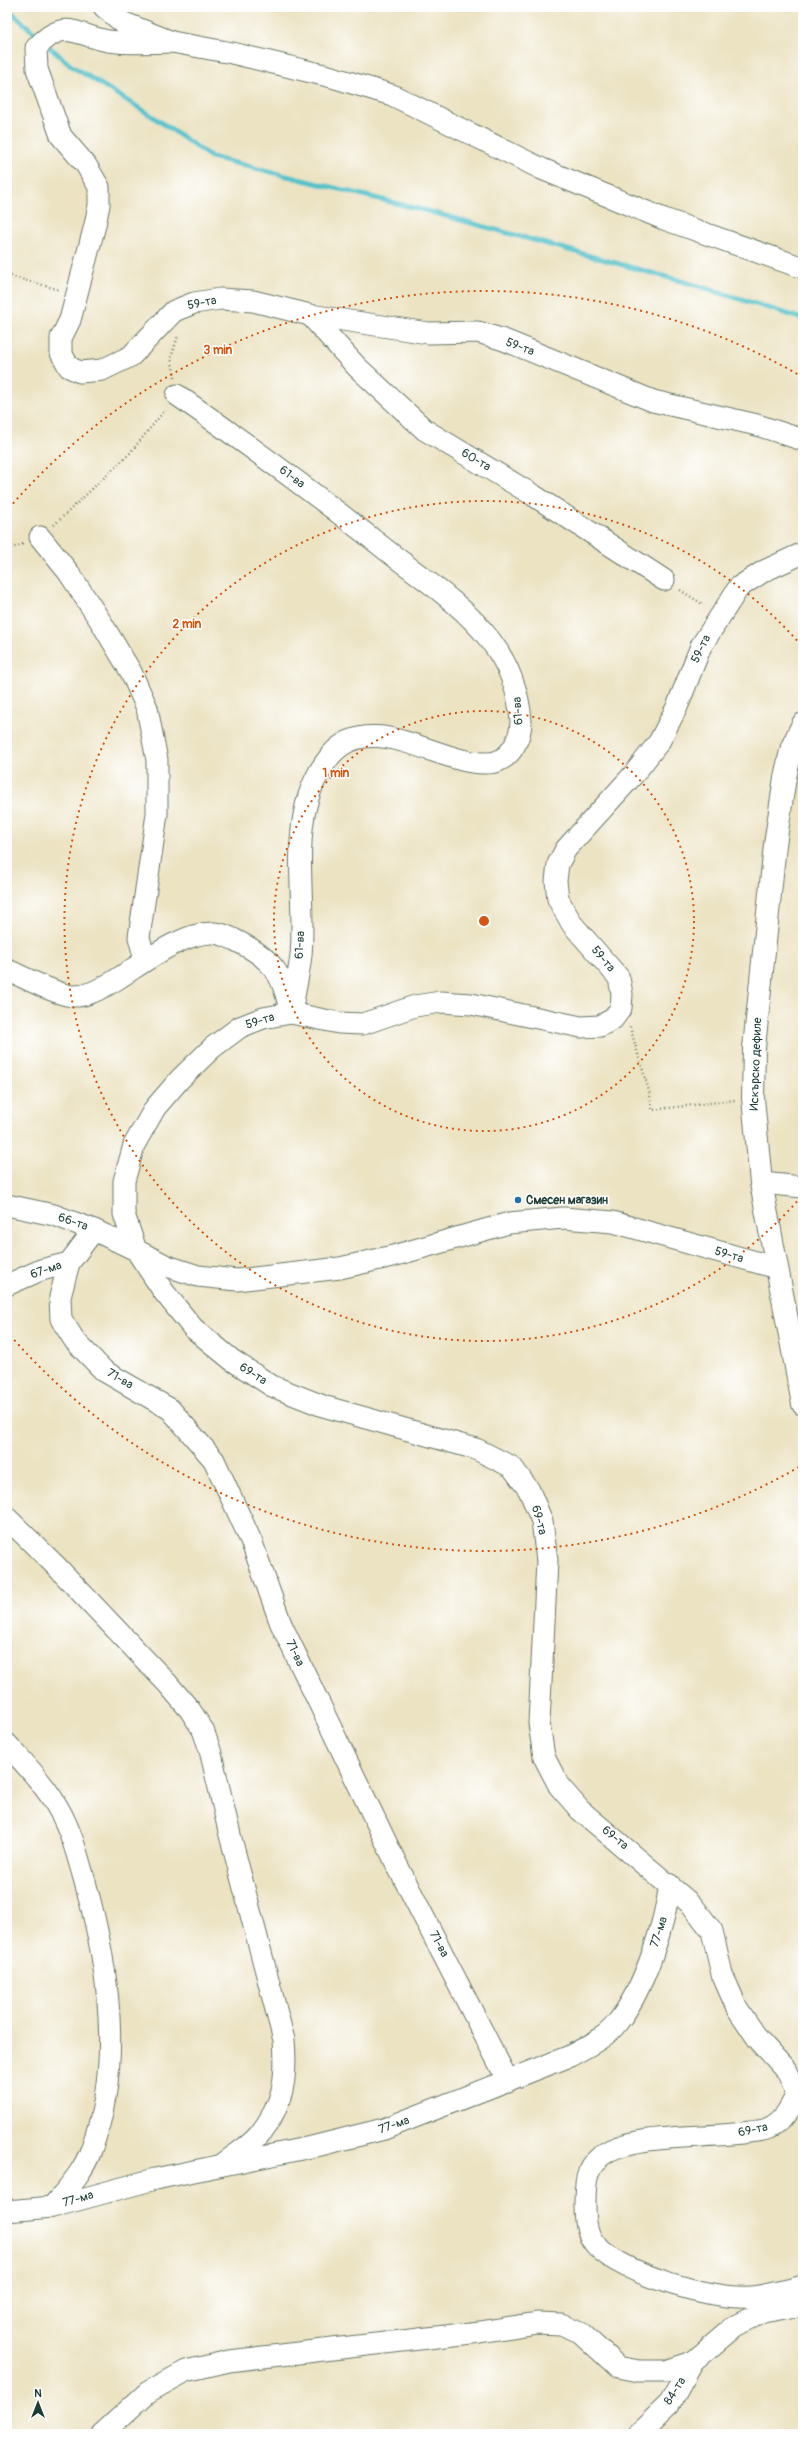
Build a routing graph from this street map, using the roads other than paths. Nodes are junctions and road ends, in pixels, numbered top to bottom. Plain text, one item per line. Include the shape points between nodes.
1 (104, 7) edge
2 (172, 42) junction
3 (803, 268) edge
4 (310, 315) junction
5 (178, 395) road end
6 (803, 440) edge
7 (40, 537) road end
8 (803, 554) edge
9 (664, 580) road end
10 (803, 724) edge
11 (145, 960) junction
12 (7, 970) edge
13 (290, 1013) junction
14 (761, 1182) junction
15 (803, 1187) edge
16 (7, 1205) edge
17 (94, 1230) junction
18 (136, 1250) junction
19 (69, 1263) junction
20 (776, 1268) junction
21 (7, 1285) edge
22 (796, 1335) edge
23 (803, 1404) edge
24 (7, 1518) edge
25 (7, 1744) edge
26 (670, 1884) junction
27 (508, 2081) junction
28 (219, 2167) junction
29 (52, 2207) junction
30 (7, 2211) edge
31 (803, 2286) edge
32 (803, 2305) edge
33 (693, 2362) junction
34 (102, 2434) edge
35 (638, 2434) edge

1 - 2 street via 122,22
2 - 3 street via 232,53 332,77 392,95 542,169 664,219
2 - 4 street, 59-та via 135,44 65,30 48,35 36,48 37,69 62,136 86,165 99,188 96,218 70,320 61,338 61,353 69,367 80,372 102,370 131,356 174,310 194,303 220,299 253,301
4 - 6 street, 59-та via 428,333 478,332 519,346 653,401 757,425
4 - 9 street, 60-та via 357,367 425,430 533,495
5 - 13 street, 61-ва via 320,497 460,608 490,640 508,671 519,699 521,727 512,750 497,762 474,763 403,741 375,736 348,741 331,755 316,781 305,810 301,842 301,955
7 - 11 street via 101,622 147,708 157,768 157,814 139,937
8 - 13 street, 59-та via 764,571 739,587 701,646 677,707 659,742 634,774 566,849 558,864 558,899 572,924 619,978 621,1004 613,1019 600,1026 581,1027 471,1004 441,1002 415,1006 363,1024 339,1023
10 - 14 main road, Искърско дефиле via 792,747 785,777 775,846 754,1048 753,1098
11 - 12 street via 95,992 72,996
11 - 13 street via 197,934 215,933 234,939 273,967 284,983
13 - 18 street, 59-та via 263,1018 240,1027 212,1048 155,1108 134,1145 124,1181 124,1214
14 - 15 street
14 - 20 main road, Искърско дефиле
16 - 17 street, 66-та via 54,1216
17 - 18 street, 66-та
17 - 19 street, 67-ма
18 - 20 street, 59-та via 167,1266 198,1276 237,1280 340,1268 393,1256 509,1223 563,1218 613,1222
18 - 26 street, 69-та via 164,1292 193,1328 232,1360 272,1386 323,1406 476,1449 512,1467 529,1490 542,1521 547,1561 539,1723 544,1757 559,1786 580,1810
19 - 21 street, 67-ма via 41,1270
19 - 27 street, 71-ва via 60,1297 62,1319 75,1341 104,1371 170,1409 214,1460 252,1543 288,1637 397,1865
20 - 22 main road, Искърско дефиле
22 - 23 main road, Искърско дефиле
24 - 28 street via 167,1683 203,1730 210,1750 284,2040 286,2070 281,2099 259,2136
25 - 29 street via 58,1808 76,1851 105,1968 110,2065 102,2112 91,2151 74,2180
26 - 27 street, 77-ма via 658,1939 629,2004 617,2024 598,2040 570,2056
26 - 31 street, 69-та via 692,1905 712,1931 722,1974 737,2008 758,2039 787,2071 797,2094 787,2114 769,2129 622,2145 602,2155 588,2170 586,2185 585,2217 592,2240 615,2262 666,2282 714,2295 749,2297
27 - 28 street, 77-ма via 384,2129
28 - 29 street, 77-ма via 154,2179
29 - 30 street, 77-ма
32 - 33 street via 763,2312 735,2326
33 - 34 street via 666,2370 639,2371 618,2367 580,2332 561,2324 537,2323 480,2332 281,2354 228,2361 186,2371 148,2392
33 - 35 street, 84-та via 670,2403

